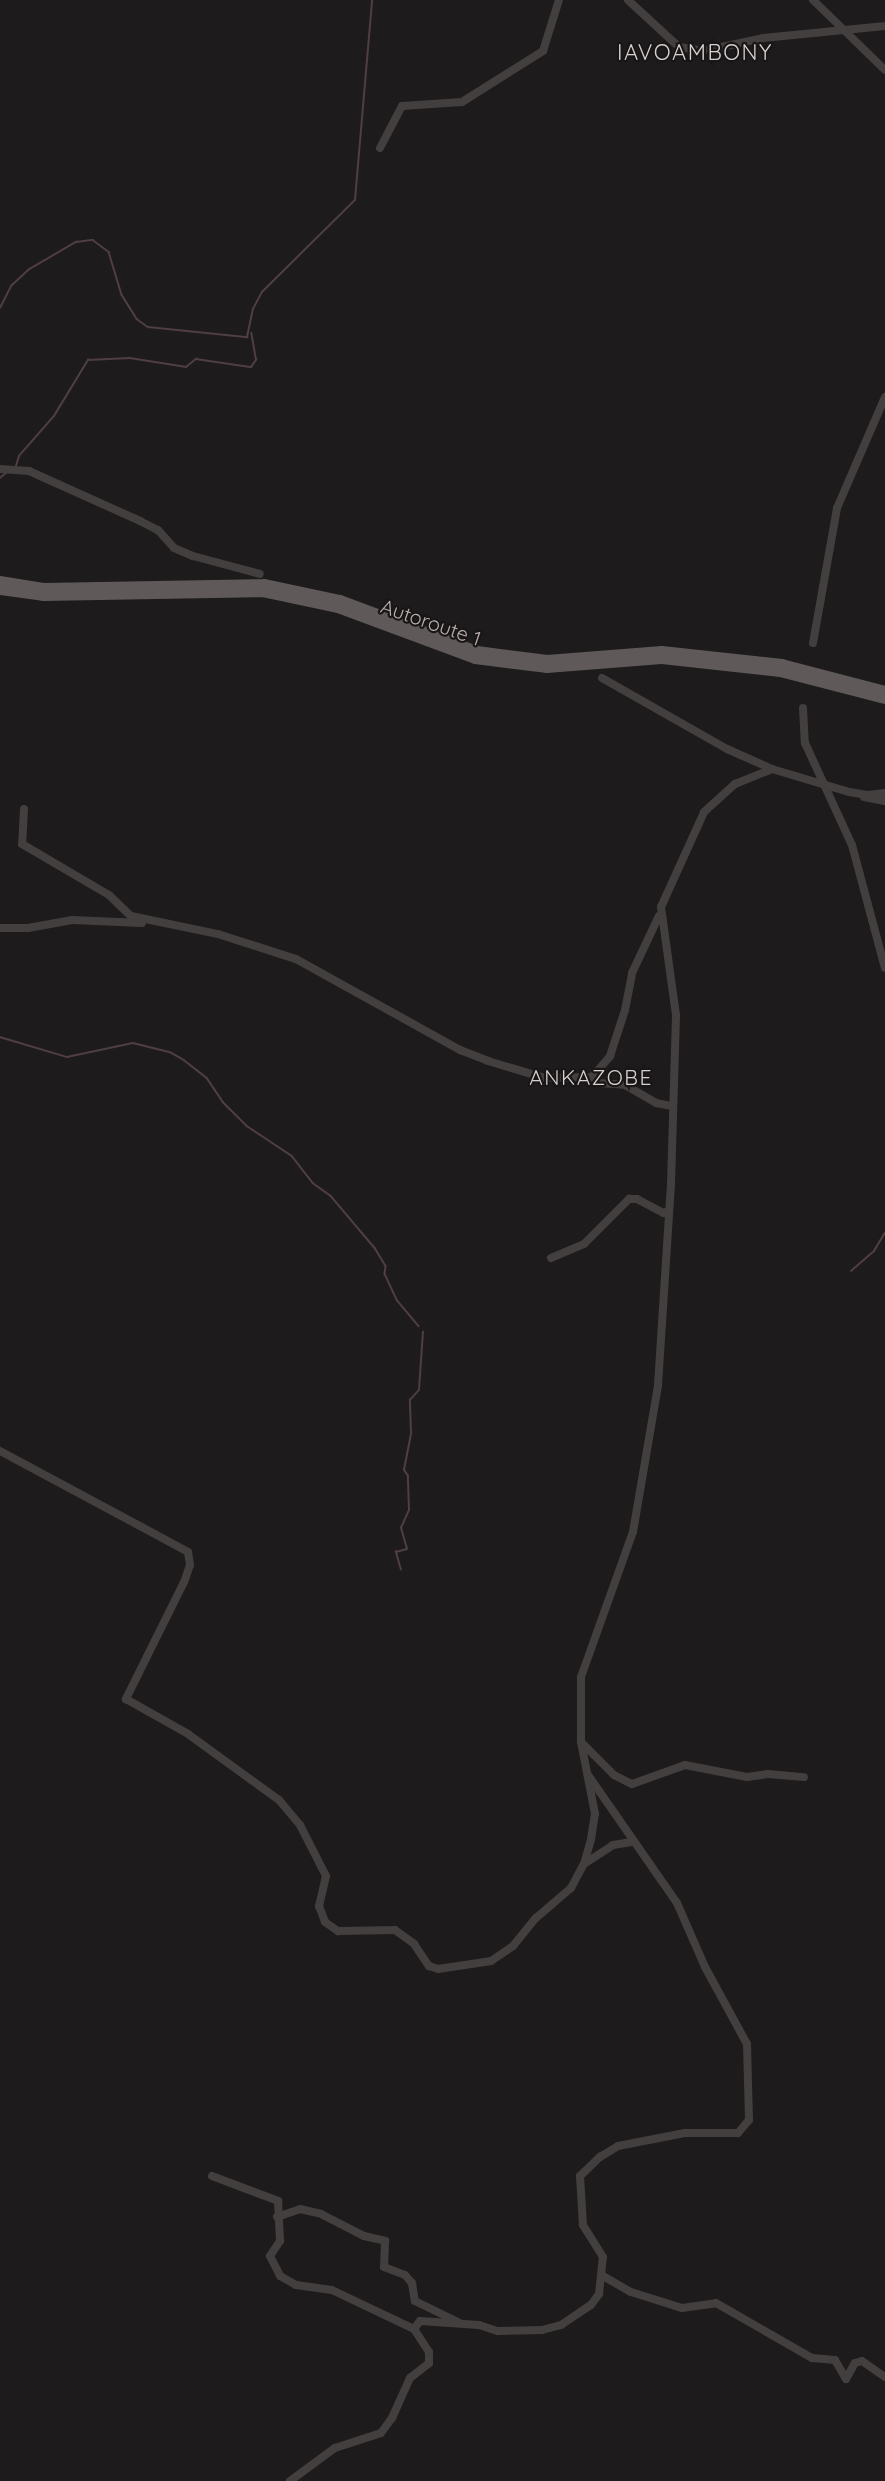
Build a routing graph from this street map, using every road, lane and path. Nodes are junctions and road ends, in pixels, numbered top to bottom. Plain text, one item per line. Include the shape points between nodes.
1 (559, 0) edge
2 (628, 0) edge
3 (813, 0) edge
4 (885, 26) edge
5 (839, 28) junction
6 (885, 70) edge
7 (380, 148) dead end
8 (885, 397) edge
9 (0, 468) edge
10 (260, 574) dead end
11 (0, 581) edge
12 (0, 590) edge
13 (813, 642) dead end
14 (602, 678) dead end
15 (885, 691) edge
16 (885, 699) edge
17 (803, 708) dead end
18 (772, 769) junction
19 (822, 784) junction
20 (849, 792) junction
21 (885, 792) edge
22 (885, 801) edge
23 (24, 809) dead end
24 (661, 907) junction
25 (147, 921) junction
26 (0, 928) edge
27 (885, 968) edge
28 (592, 1077) junction
29 (671, 1106) junction
30 (669, 1210) junction
31 (551, 1258) dead end
32 (0, 1451) edge
33 (581, 1742) junction
34 (587, 1774) junction
35 (804, 1777) dead end
36 (632, 1842) junction
37 (584, 1864) junction
38 (212, 2176) dead end
39 (277, 2217) junction
40 (603, 2276) junction
41 (465, 2326) junction
42 (414, 2329) junction
43 (885, 2377) edge
44 (290, 2481) edge

1 - 7 street via 543,51 462,102 402,105
2 - 5 street via 679,47 703,51
3 - 5 street
4 - 5 street
5 - 6 street
8 - 13 street via 837,508
9 - 10 street via 29,471 140,521 158,530 174,548 193,556
11 - 15 main road, Autoroute 1 via 44,588 264,584 340,600 477,651 547,660 662,651 782,664
12 - 16 main road, Autoroute 1 via 43,596 263,592 338,608 475,659 547,668 662,659 780,672
14 - 18 street via 727,749
17 - 19 street via 805,743
18 - 19 street
18 - 24 street via 735,784 704,812
19 - 20 street
19 - 27 street via 852,845
20 - 21 street
20 - 22 street
23 - 25 street via 22,844 109,894 131,916
24 - 28 street via 632,973 626,1010 610,1056
24 - 29 street via 676,1015
25 - 26 street via 72,920 28,928
25 - 28 street via 218,934 296,959 460,1050 488,1061 545,1078
28 - 29 street via 599,1083 626,1085 656,1103
29 - 30 street
30 - 31 street via 663,1213 637,1199 628,1199 584,1244
30 - 33 street via 658,1385 639,1508 618,1582 582,1677
32 - 37 street via 188,1552 190,1565 184,1582 126,1699 195,1739 279,1800 300,1825 326,1876 319,1915 334,1929 395,1930 414,1944 429,1966 438,1969 490,1961 513,1946 536,1918 571,1887
33 - 34 street
33 - 35 street via 614,1775 632,1784 685,1766 747,1777
34 - 36 street
34 - 37 street via 595,1814
36 - 37 street via 613,1845
36 - 40 street via 677,1903 705,1967 747,2044 749,2120 738,2133 686,2133 618,2146 584,2169 580,2176 583,2225 603,2257
38 - 39 street via 278,2201
39 - 41 street via 300,2209 385,2241 384,2267 405,2275 412,2283 415,2301
39 - 42 street via 280,2241 270,2256 280,2276 296,2285 332,2290
40 - 41 street via 599,2294 591,2305 561,2325 519,2331
40 - 43 street via 631,2292 682,2308 716,2303 812,2358 835,2360 846,2379 855,2363 862,2361
41 - 42 street via 420,2321
42 - 44 street via 429,2352 429,2362 410,2378 381,2433 335,2448

